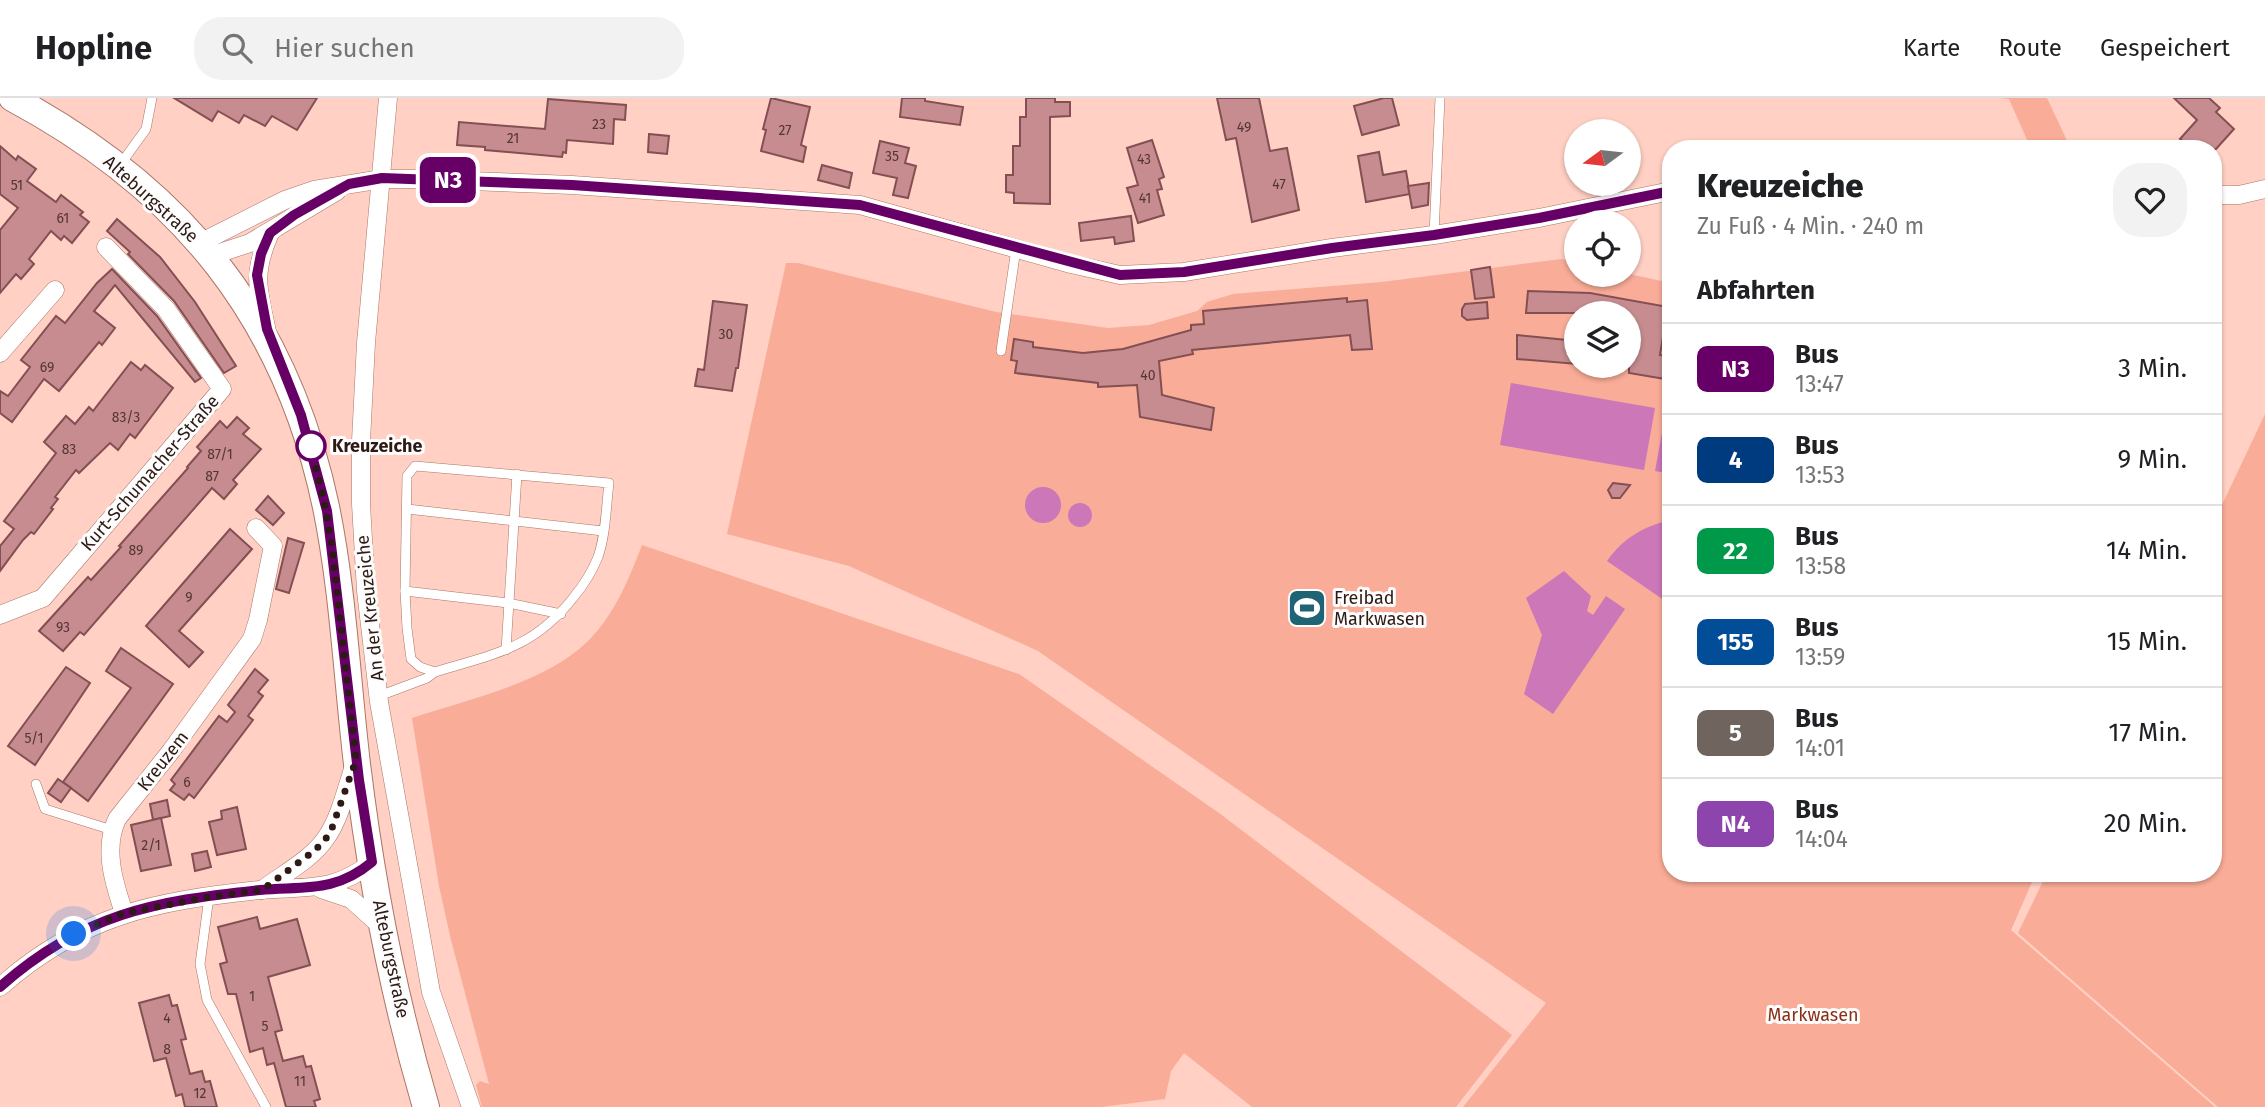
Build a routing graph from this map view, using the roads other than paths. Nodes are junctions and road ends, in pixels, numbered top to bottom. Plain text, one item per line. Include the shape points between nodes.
1 (12, 98) edge
2 (152, 98) edge
3 (388, 98) edge
4 (1440, 98) edge
5 (119, 167) junction
6 (382, 178) junction
7 (349, 184) junction
8 (2265, 189) edge
9 (1662, 193) edge
10 (2222, 195) edge
11 (270, 233) junction
12 (1434, 235) junction
13 (106, 247) dead end
14 (1016, 248) junction
15 (205, 249) junction
16 (55, 290) dead end
17 (1001, 351) dead end
18 (0, 353) edge
19 (276, 357) junction
20 (517, 474) junction
21 (407, 509) junction
22 (513, 521) junction
23 (256, 528) dead end
24 (603, 531) junction
25 (405, 591) junction
26 (508, 603) junction
27 (561, 614) junction
28 (0, 615) edge
29 (506, 650) junction
30 (435, 672) junction
31 (379, 696) junction
32 (356, 760) junction
33 (36, 784) dead end
34 (112, 830) junction
35 (372, 862) junction
36 (318, 888) junction
37 (262, 890) junction
38 (209, 897) junction
39 (124, 913) junction
40 (383, 927) junction
41 (0, 988) edge
42 (266, 1107) edge
43 (426, 1107) edge
44 (471, 1107) edge

1 - 5 main road, Alteburgstraße
2 - 5 lane via 146,129
3 - 6 street, An der Kreuzeiche
4 - 12 lane
5 - 15 main road, Alteburgstraße
6 - 7 street
6 - 14 street via 572,185 860,205
6 - 31 street, An der Kreuzeiche via 360,452 366,591
7 - 11 street
7 - 15 street via 285,200
8 - 10 street
9 - 12 street
11 - 15 street via 250,243
11 - 19 street via 261,254 258,284
12 - 14 street via 1184,272 1120,275
13 - 28 street, Kurt-Schumacher-Straße via 166,309 222,389 43,598
14 - 17 lane
15 - 19 main road, Alteburgstraße
16 - 18 street
19 - 32 main road, Alteburgstraße via 301,415 327,511
20 - 21 lane via 415,466 408,476
20 - 22 lane
20 - 24 lane via 609,483
21 - 22 lane
21 - 25 lane
22 - 24 lane
22 - 26 lane
23 - 34 street, Kreuzem via 273,546 252,639
24 - 27 lane via 598,556
25 - 26 lane
25 - 30 lane via 411,659
26 - 27 lane
26 - 29 lane
27 - 29 lane via 534,637
29 - 30 lane
30 - 31 lane
31 - 44 street, An der Kreuzeiche via 431,992
32 - 35 main road, Alteburgstraße
32 - 37 street via 325,840
33 - 34 lane via 45,808
34 - 39 street via 113,878
35 - 36 street via 342,882
35 - 40 main road, Alteburgstraße
36 - 37 street
36 - 40 street via 351,899
37 - 38 street
38 - 39 street
38 - 42 lane via 200,964 205,991
39 - 41 street via 57,943
40 - 43 main road, Alteburgstraße

